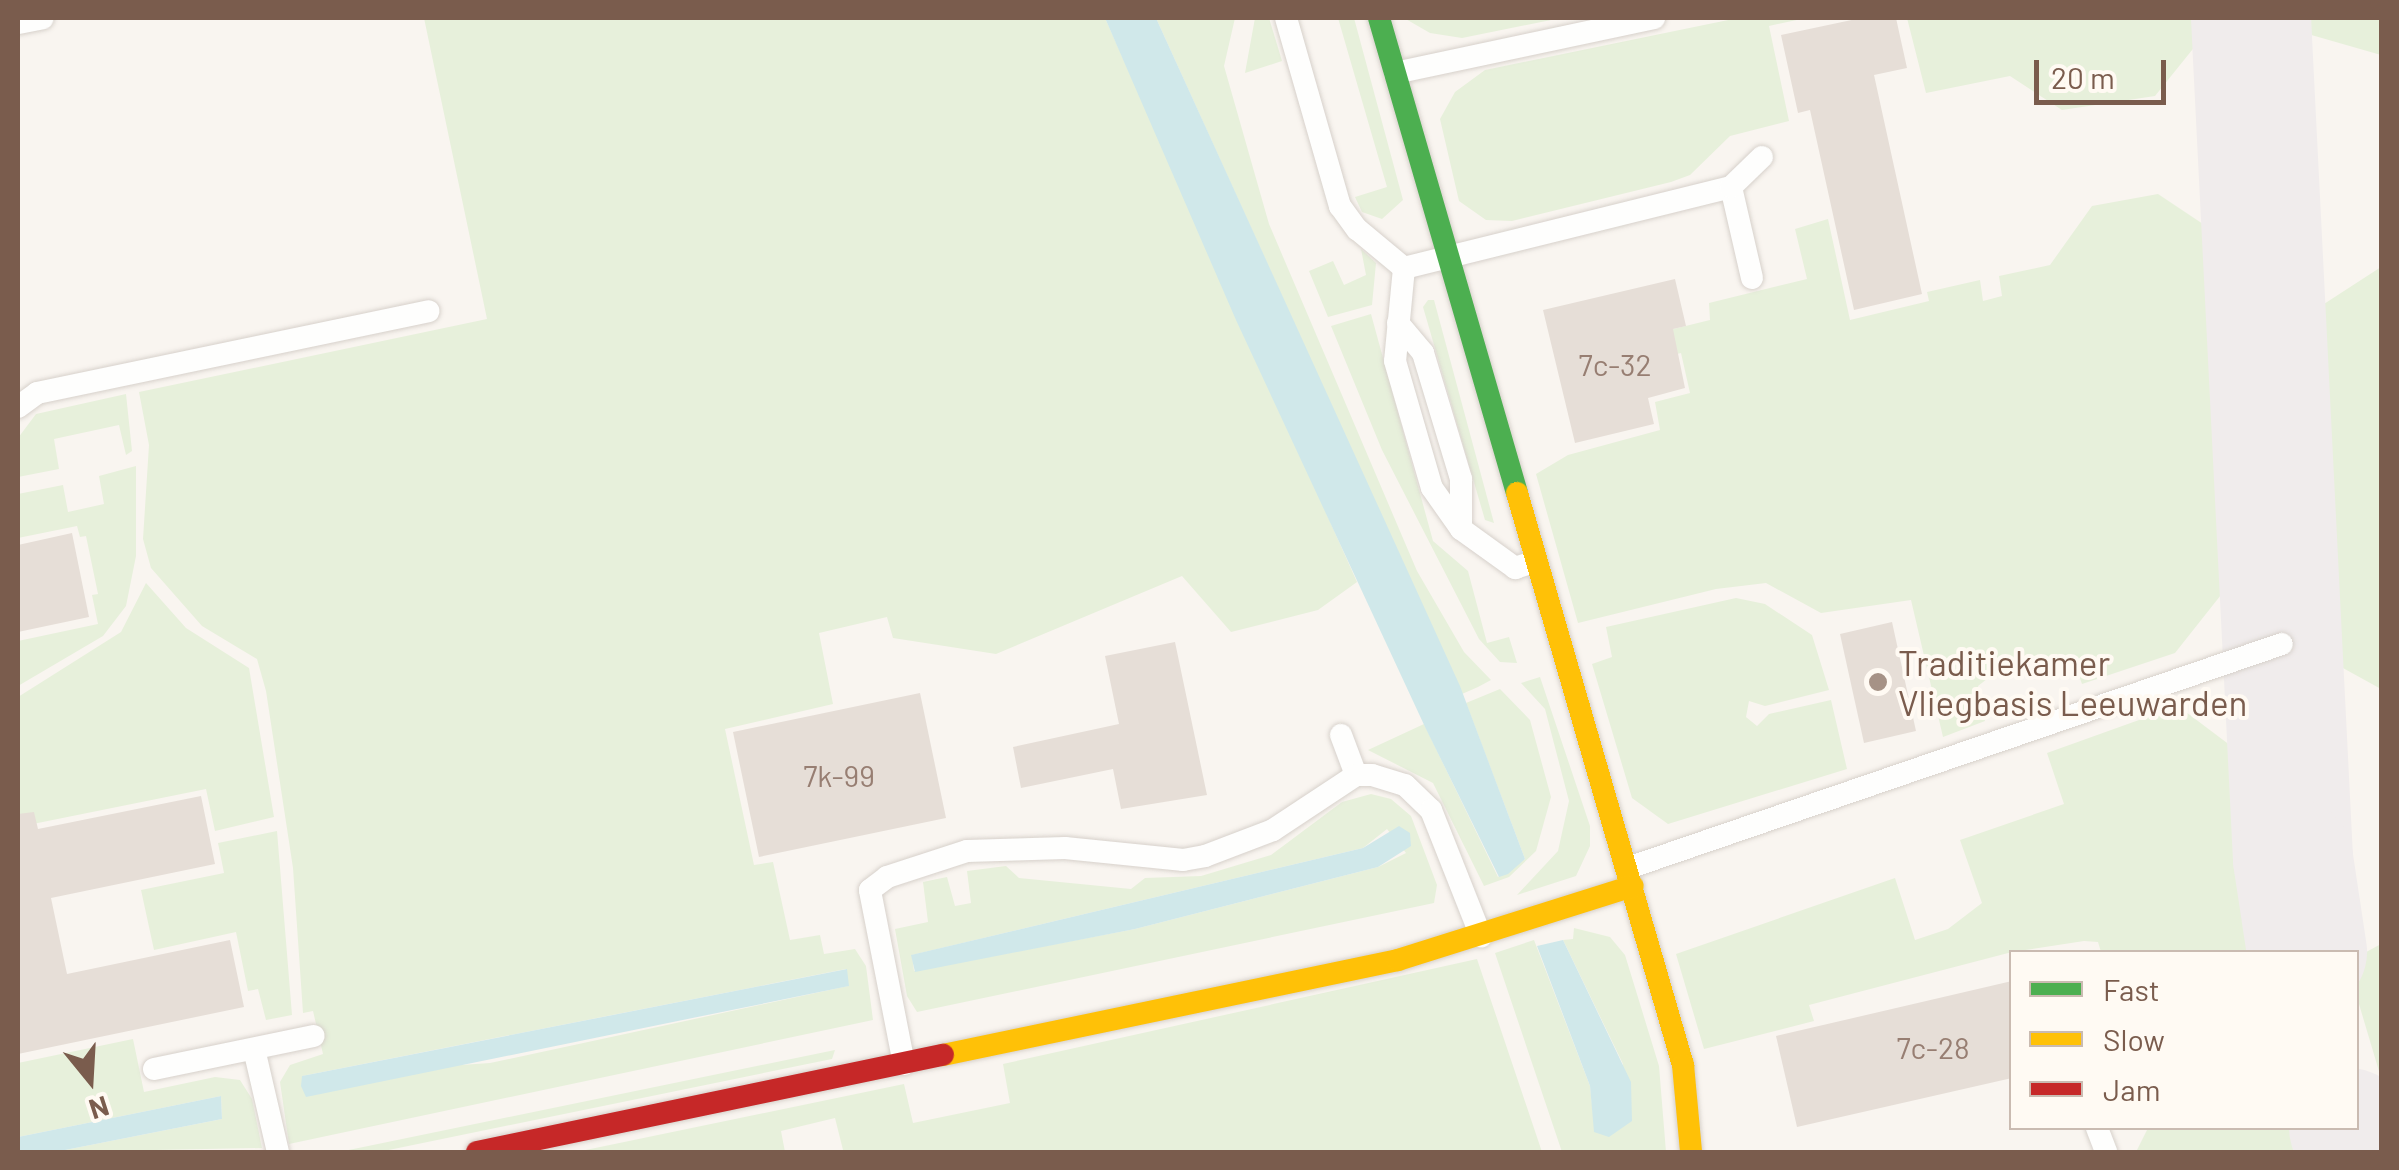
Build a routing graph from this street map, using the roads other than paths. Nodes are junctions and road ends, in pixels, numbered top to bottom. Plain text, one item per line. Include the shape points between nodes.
1 (42, 18) edge
2 (1286, 18) edge
3 (1378, 18) edge
4 (1654, 18) edge
5 (18, 23) edge
6 (1395, 73) junction
7 (1762, 157) dead end
8 (1731, 186) junction
9 (1447, 254) junction
10 (1404, 268) junction
11 (1752, 278) dead end
12 (429, 311) dead end
13 (24, 399) edge
14 (1538, 562) junction
15 (2282, 644) dead end
16 (1341, 734) dead end
17 (1356, 775) junction
18 (1630, 877) junction
19 (1481, 936) junction
20 (314, 1036) dead end
21 (254, 1049) junction
22 (904, 1064) junction
23 (154, 1069) dead end
24 (278, 1152) edge
25 (477, 1152) edge
26 (1691, 1152) edge

1 - 5 lane
2 - 10 lane via 1340,206 1356,229
3 - 6 street
4 - 6 lane
6 - 9 street
7 - 8 lane
8 - 9 lane
8 - 11 lane
9 - 10 lane
9 - 14 street
10 - 14 lane via 1395,361 1432,488 1461,530 1514,568
12 - 13 lane
14 - 18 street
15 - 18 lane
16 - 17 lane
17 - 19 lane via 1404,785 1431,810
17 - 22 lane via 1274,830 1205,856 1183,860 999,846 887,877 870,890
18 - 19 street
18 - 26 street via 1683,1064
19 - 22 street via 1398,960
20 - 21 lane
21 - 23 lane
21 - 24 lane
22 - 25 street

